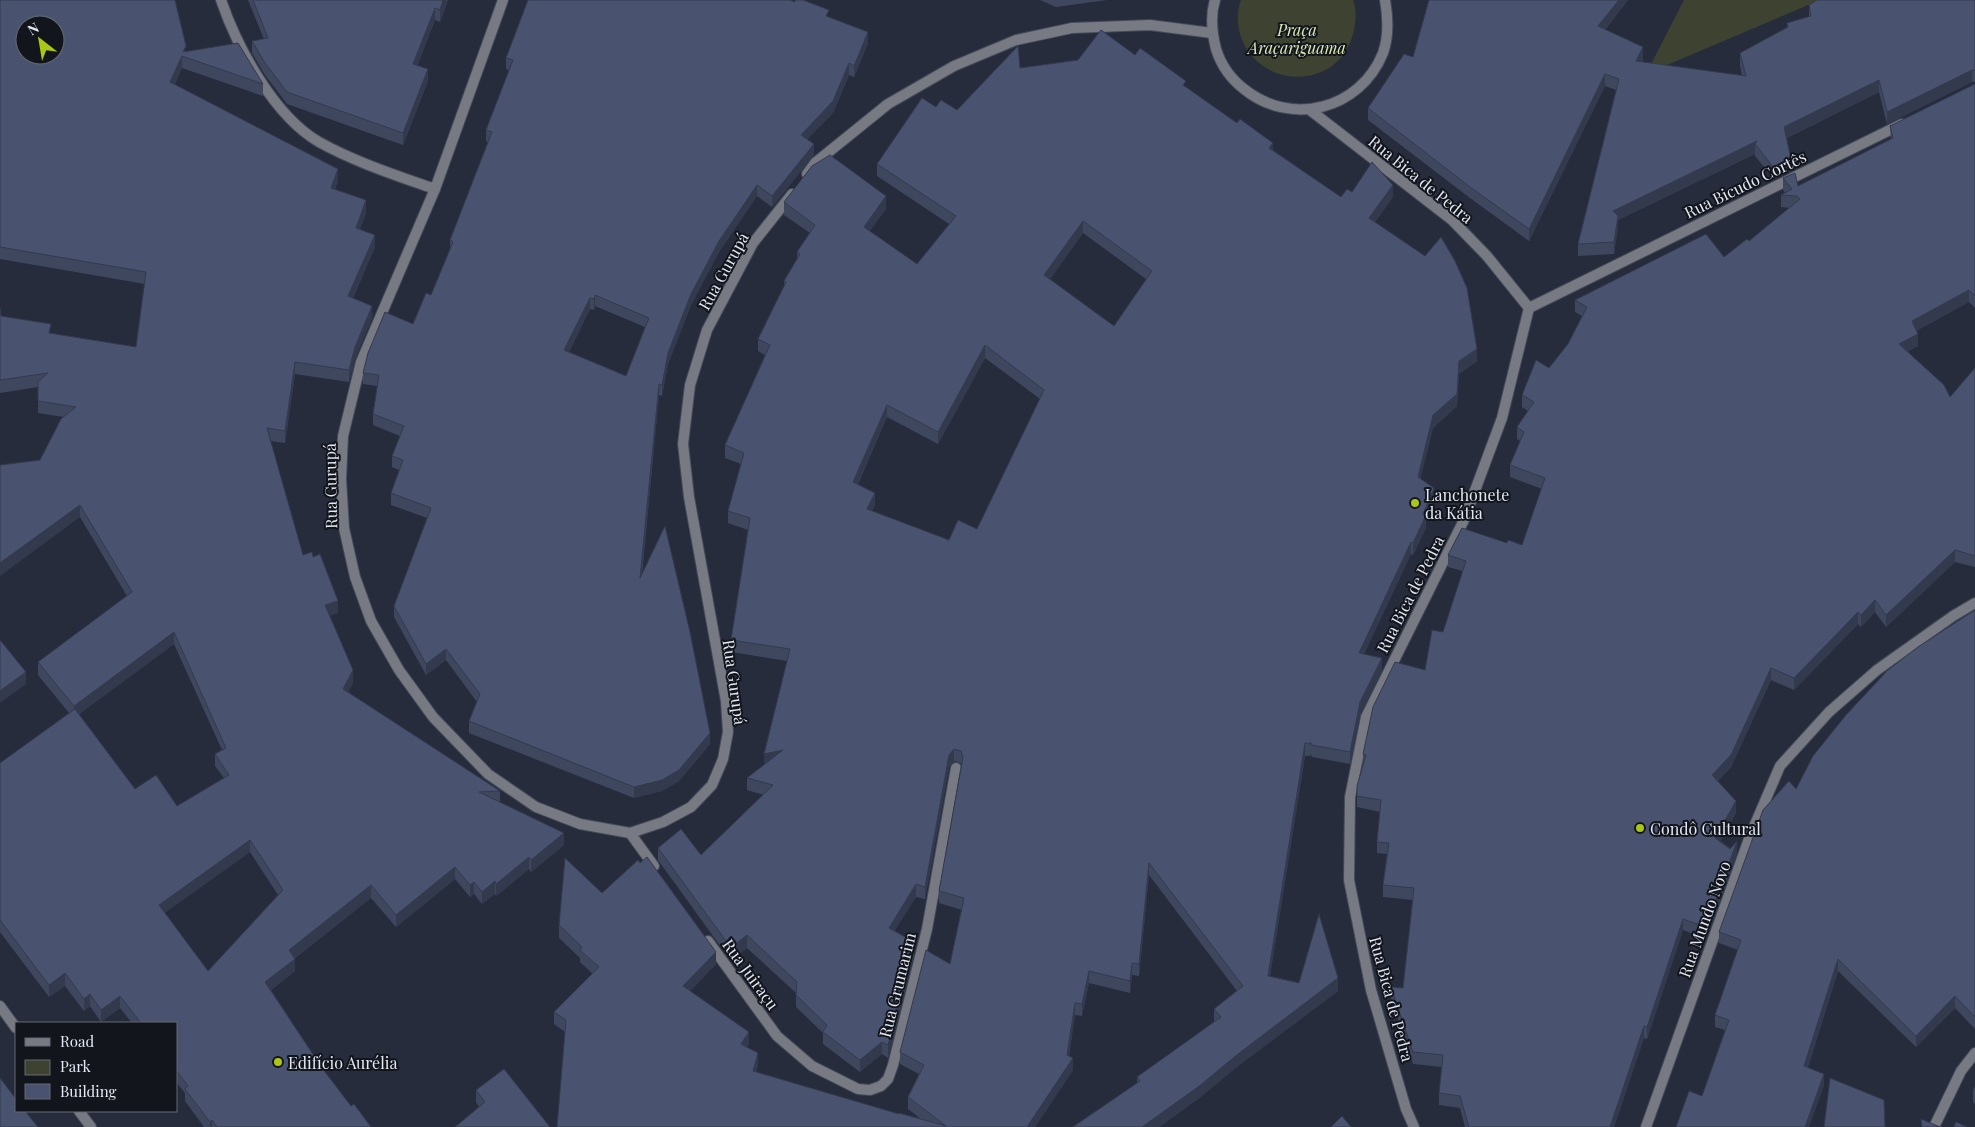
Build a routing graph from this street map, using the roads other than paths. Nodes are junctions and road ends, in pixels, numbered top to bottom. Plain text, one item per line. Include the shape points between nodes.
1 (222, 0) edge
2 (503, 0) edge
3 (1215, 0) edge
4 (1385, 0) edge
5 (1212, 33) junction
6 (1310, 110) junction
7 (1912, 119) edge
8 (435, 189) junction
9 (1529, 308) junction
10 (1975, 603) edge
11 (956, 768) edge
12 (630, 832) junction
13 (658, 872) edge
14 (704, 934) edge
15 (0, 1006) edge
16 (15, 1027) edge
17 (777, 1036) joint
18 (1975, 1052) edge
19 (80, 1112) edge
20 (91, 1127) edge
21 (1414, 1127) edge
22 (1646, 1127) edge
23 (1934, 1127) edge

1 - 8 street via 230,27 246,59 298,127 347,156
2 - 8 street, Rua Gurupá
3 - 5 street
4 - 6 street via 1389,20 1383,52 1367,80 1341,100
5 - 6 street via 1219,59 1235,82 1256,99 1282,109
5 - 12 street, Rua Gurupá via 1150,24 1072,28 1016,40 954,66 888,104 816,163 753,244 707,330 690,384 683,444 689,497 726,701 728,732 723,759 712,785 691,807 663,822
6 - 9 street, Rua Bica de Pedra via 1452,220 1487,256
7 - 9 street, Rua Bicudo Cortês
8 - 12 street, Rua Gurupá via 362,362 343,436 344,528 355,577 371,621 399,670 433,717 488,774 536,807 580,824
9 - 21 street, Rua Bica de Pedra via 1502,418 1464,520 1366,717 1350,797 1349,880 1371,990
10 - 22 street, Rua Mundo Novo via 1877,670 1829,712 1780,766 1750,836
11 - 17 street, Rua Grumarim via 927,929 888,1079 870,1090 858,1089 812,1066
12 - 13 street
14 - 17 street, Rua Juiraçu
15 - 16 street
18 - 23 street via 1961,1071
19 - 20 street

